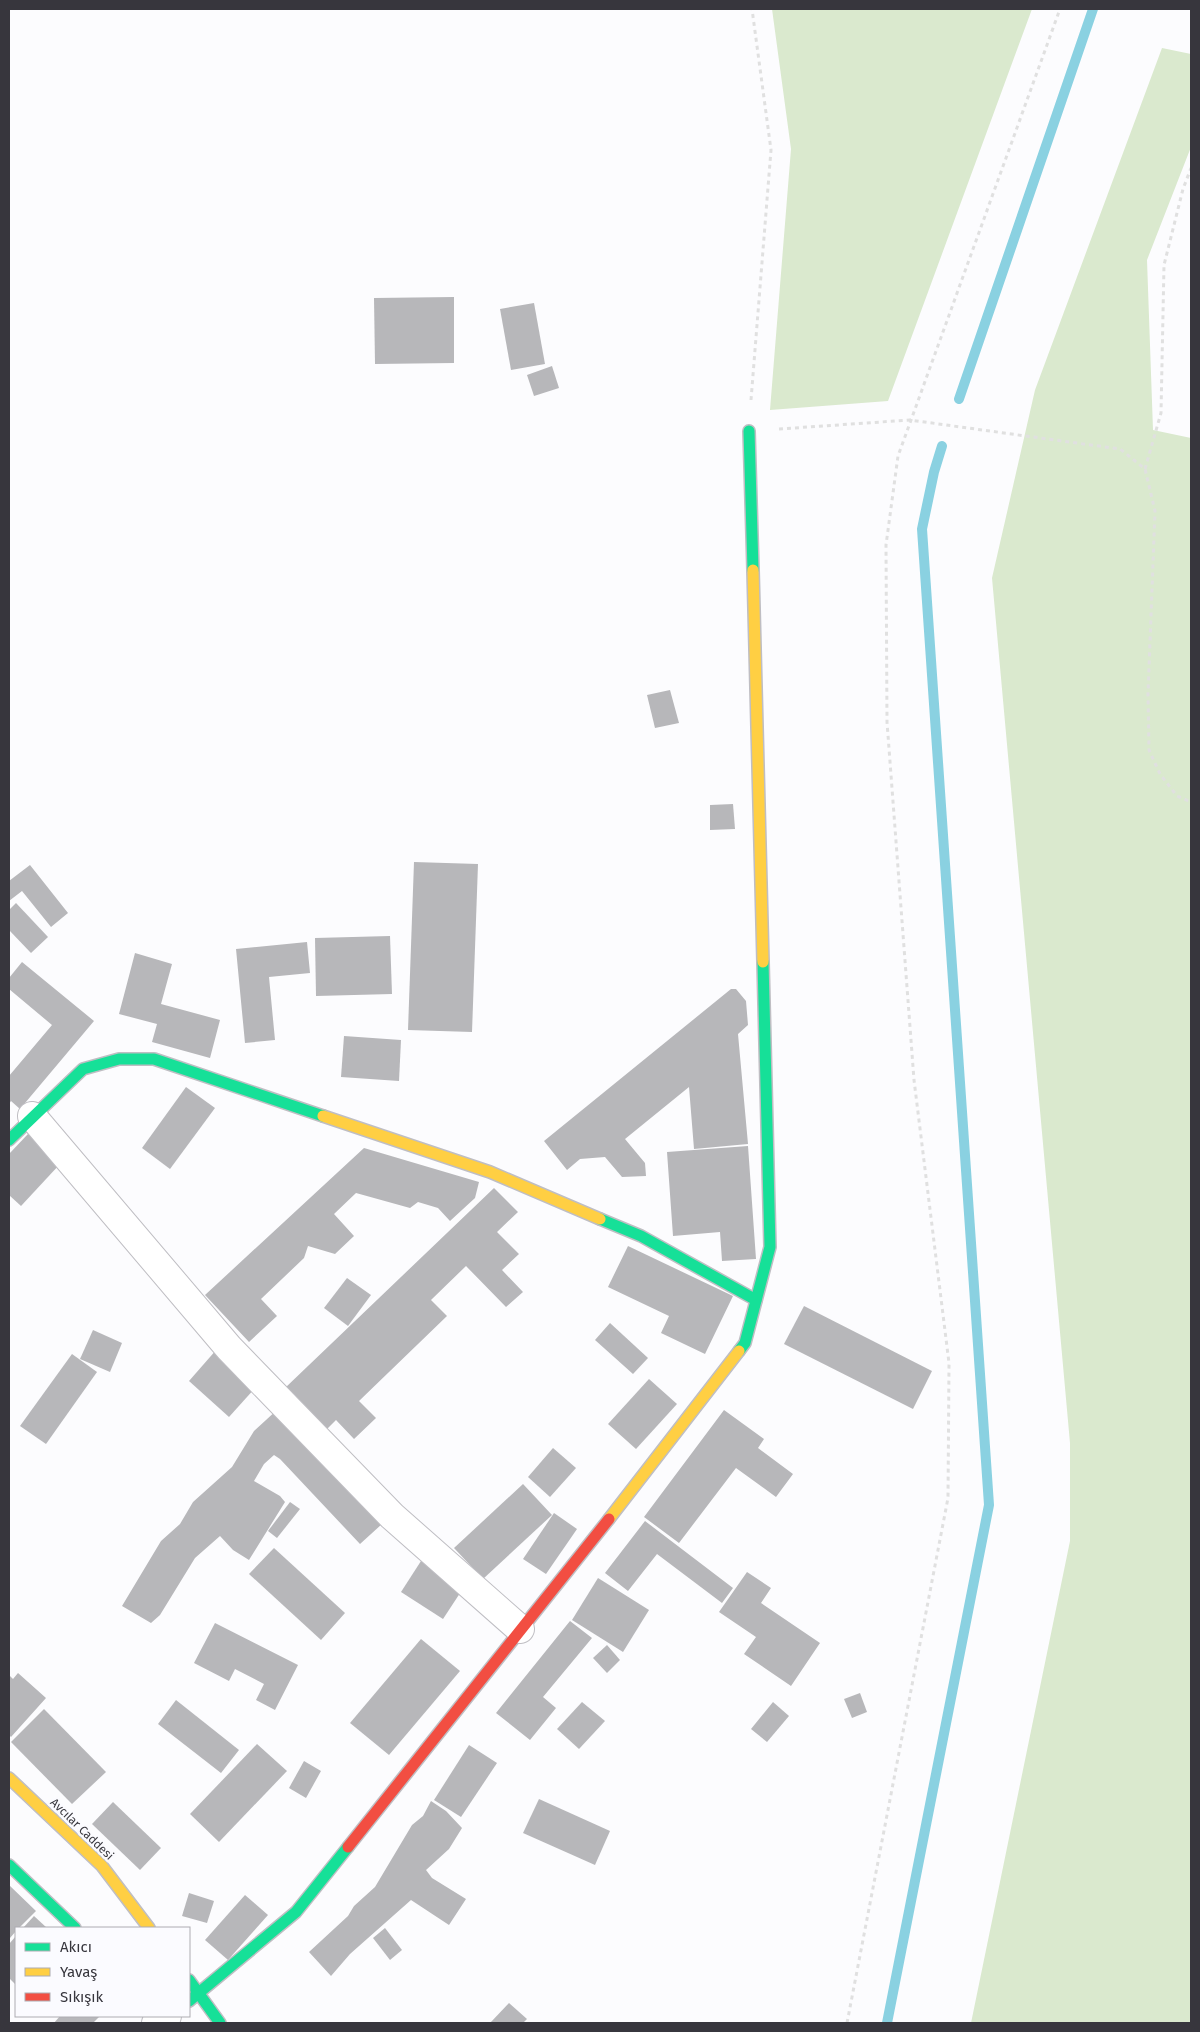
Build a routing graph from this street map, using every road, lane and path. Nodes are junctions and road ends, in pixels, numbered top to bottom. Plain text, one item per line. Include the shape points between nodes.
1 (752, 9) edge
2 (1060, 9) edge
3 (1191, 168) edge
4 (910, 420) junction
5 (749, 431) junction
6 (1144, 469) junction
7 (1191, 802) edge
8 (32, 1116) junction
9 (9, 1140) edge
10 (756, 1300) junction
11 (520, 1629) junction
12 (9, 1778) edge
13 (9, 1865) edge
14 (73, 1927) edge
15 (148, 1927) edge
16 (194, 1992) edge
17 (220, 2023) edge
18 (848, 2023) edge

1 - 5 path via 771,150
2 - 4 path
3 - 6 path via 1164,264 1161,413
4 - 5 path
4 - 6 path via 1120,449
4 - 18 path via 898,456 886,545 887,722 914,1080 949,1363 948,1498
5 - 10 street via 770,1247
6 - 7 path via 1155,511 1149,750 1160,774 1177,796
8 - 9 street
8 - 10 street via 82,1069 118,1059 154,1059 490,1172 641,1236
8 - 11 street via 229,1348 392,1516
10 - 11 street via 745,1343
11 - 16 street via 296,1912
12 - 15 street, Avcılar Caddesi via 102,1866
13 - 14 street
16 - 17 street

